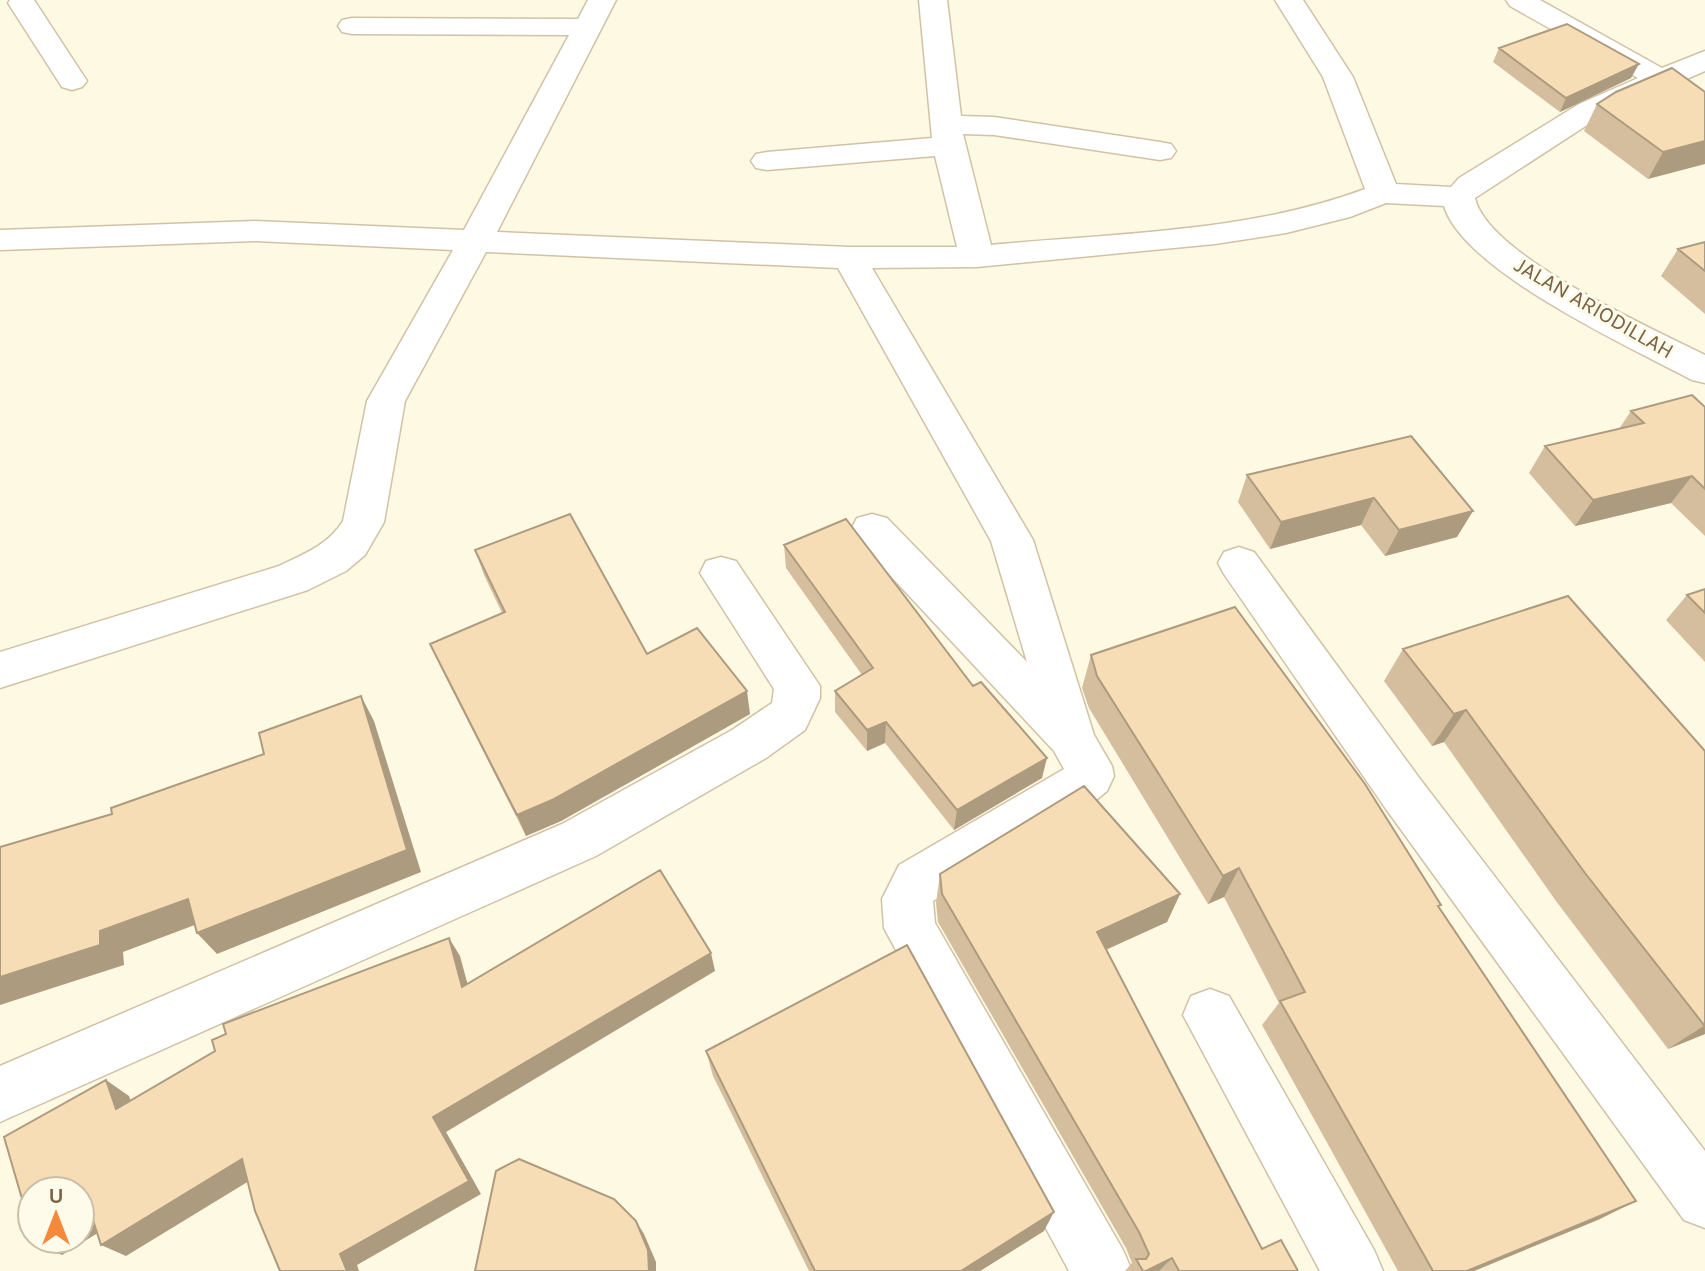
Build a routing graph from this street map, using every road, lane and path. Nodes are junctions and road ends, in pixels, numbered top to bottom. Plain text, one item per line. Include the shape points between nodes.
1 (602, 0) edge
2 (933, 0) edge
3 (1289, 0) edge
4 (1520, 0) edge
5 (18, 4) edge
6 (352, 26) dead end
7 (586, 27) junction
8 (1705, 60) edge
9 (1661, 79) junction
10 (72, 81) dead end
11 (1705, 113) edge
12 (948, 135) junction
13 (1160, 151) dead end
14 (767, 161) dead end
15 (1383, 193) junction
16 (1459, 197) junction
17 (0, 240) edge
18 (474, 243) junction
19 (977, 257) junction
20 (849, 258) junction
21 (1705, 371) edge
22 (872, 529) dead end
23 (1239, 563) dead end
24 (721, 573) dead end
25 (0, 670) edge
26 (1073, 742) junction
27 (1210, 1015) dead end
28 (0, 1094) edge
29 (1705, 1199) edge
30 (1102, 1271) edge
31 (1353, 1271) edge

1 - 7 street
2 - 12 street
3 - 15 street via 1338,77
4 - 9 street
5 - 10 street
6 - 7 street
7 - 18 street
8 - 9 street
9 - 11 street
9 - 16 street via 1590,110
12 - 13 street via 994,126
12 - 14 street
12 - 19 street
15 - 16 street
15 - 19 street via 1286,223
16 - 21 street, JALAN ARIODILLAH via 1464,215 1501,254
17 - 18 street via 255,231
18 - 20 street
18 - 25 street via 386,401 363,522 350,544 331,560 293,578
19 - 20 street
20 - 26 street via 1012,540
22 - 26 street
23 - 29 street via 1403,794
24 - 28 street via 797,686 789,716 579,840
26 - 30 street via 1090,776 917,881 907,899 910,928
27 - 31 street

